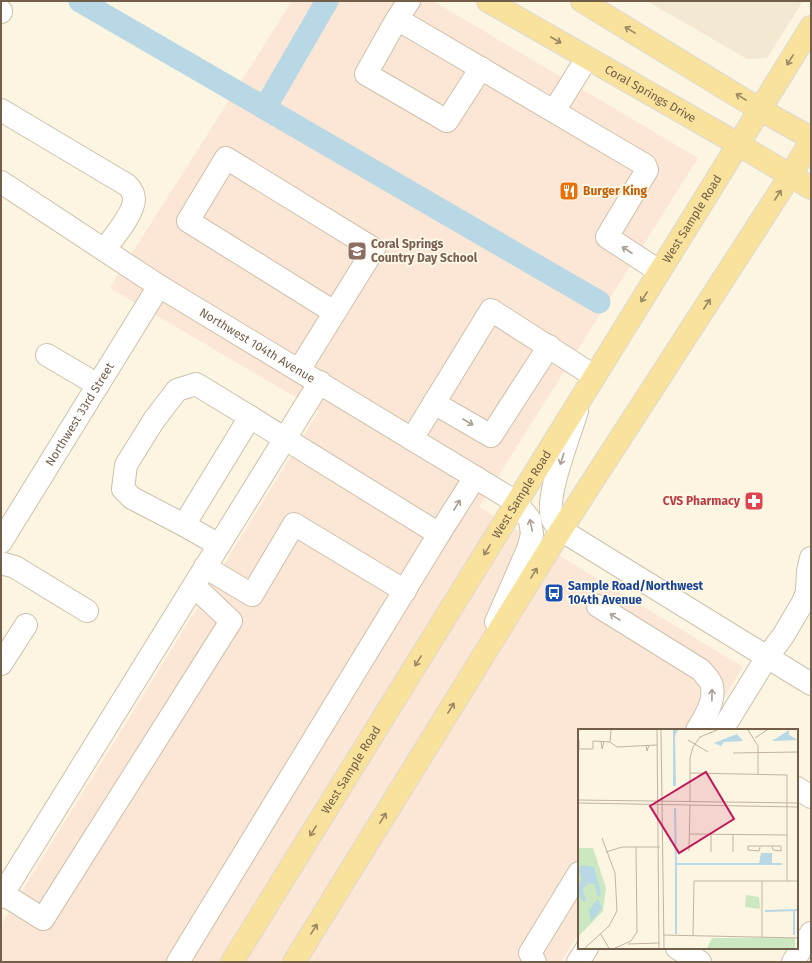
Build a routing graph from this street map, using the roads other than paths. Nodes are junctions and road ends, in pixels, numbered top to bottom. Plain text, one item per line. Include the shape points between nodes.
1 (409, 1) edge
2 (488, 1) edge
3 (582, 1) edge
4 (397, 19) junction
5 (811, 26) edge
6 (587, 58) junction
7 (481, 68) junction
8 (759, 109) junction
9 (1, 110) edge
10 (554, 112) junction
11 (811, 138) edge
12 (811, 141) edge
13 (738, 144) junction
14 (790, 176) junction
15 (1, 182) edge
16 (811, 188) edge
17 (104, 250) junction
18 (659, 271) junction
19 (159, 286) junction
20 (334, 312) junction
21 (549, 346) junction
22 (47, 355) dead end
23 (299, 370) junction
24 (594, 376) junction
25 (320, 382) junction
26 (98, 385) junction
27 (583, 395) junction
28 (434, 403) junction
29 (250, 417) junction
30 (284, 439) junction
31 (412, 439) junction
32 (475, 477) junction
33 (516, 502) junction
34 (184, 525) junction
35 (561, 530) junction
36 (439, 534) junction
37 (1, 542) edge
38 (219, 545) junction
39 (811, 558) edge
40 (1, 563) edge
41 (206, 567) junction
42 (194, 586) junction
43 (405, 591) junction
44 (598, 606) dead end
45 (87, 611) dead end
46 (26, 625) dead end
47 (767, 657) junction
48 (1, 664) edge
49 (477, 665) junction
50 (811, 684) edge
51 (698, 729) edge
52 (723, 729) edge
53 (798, 789) edge
54 (811, 797) edge
55 (578, 875) edge
56 (2, 896) edge
57 (811, 933) edge
58 (586, 949) edge
59 (679, 949) edge
60 (178, 962) edge
61 (232, 962) edge
62 (294, 962) edge
63 (535, 962) edge
64 (578, 962) edge
65 (700, 962) edge
66 (793, 962) edge

1 - 4 street
2 -> 6 main road, Coral Springs Drive
8 -> 3 main road
4 - 7 street
4 - 7 street via 366,74 447,121
5 -> 8 main road, West Sample Road
6 - 10 street
6 - 13 main road, Coral Springs Drive
7 - 10 street
8 - 11 main road
8 - 13 main road, West Sample Road
9 - 17 street via 127,185 132,191 133,207
18 -> 10 street via 607,237 647,170 646,165
12 - 14 main road
13 - 14 main road, Coral Springs Drive
13 - 18 main road, West Sample Road
14 - 16 main road, Coral Springs Drive
35 -> 14 main road
15 - 17 street, Northwest 104th Avenue
17 - 19 street, Northwest 104th Avenue
18 -> 24 main road, West Sample Road
19 - 23 street, Northwest 104th Avenue
19 - 26 street, Northwest 33rd Street
20 - 20 street via 374,249 226,158 188,221
20 - 23 street
21 - 24 street
28 -> 21 street via 491,436
21 - 28 street via 491,310
22 - 26 street
23 - 25 street, Northwest 104th Avenue
24 - 27 main road, West Sample Road
25 - 30 street
25 - 31 street, Northwest 104th Avenue
26 - 37 street, Northwest 33rd Street
27 - 33 main road, West Sample Road
27 -> 35 street via 552,491 552,519
28 - 31 street
29 - 30 street
29 - 34 street
29 - 34 street via 196,384 177,390 154,420 126,465 123,489 132,498
30 - 36 street
30 - 38 street
31 - 32 street, Northwest 104th Avenue
32 - 33 street, Northwest 104th Avenue
36 -> 32 street
49 -> 33 street via 528,549 532,534 530,520
33 -> 61 main road, West Sample Road
34 - 38 street
35 - 47 street
49 -> 35 main road
36 - 43 street
38 - 41 street
39 - 47 street via 804,602
40 - 45 street via 16,567
41 - 42 street
41 - 43 street via 252,595 294,524
42 - 56 street
42 - 56 street via 231,621 43,919
43 - 60 street
51 -> 44 street via 712,702 712,685 701,670
46 - 48 street
47 - 50 street
47 - 52 street
62 -> 49 main road
53 - 54 street
55 - 63 street via 530,953
57 - 66 street
58 - 64 street
59 - 65 street

